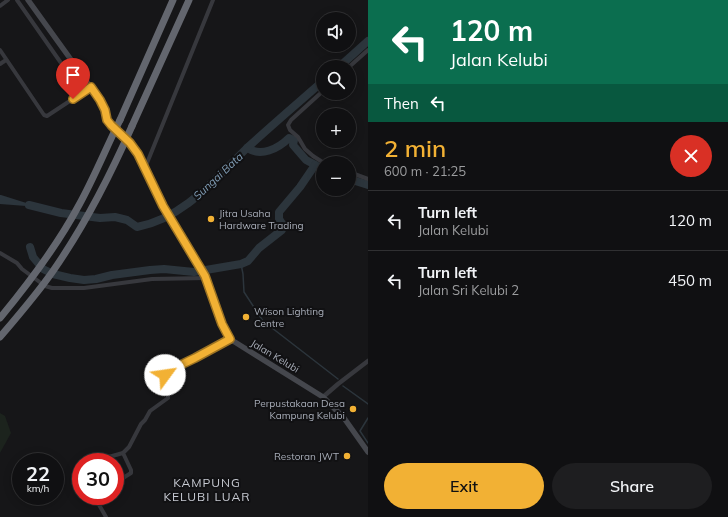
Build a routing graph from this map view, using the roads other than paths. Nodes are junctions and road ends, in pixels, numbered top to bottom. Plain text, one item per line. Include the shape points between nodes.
1 (8, 0) edge
2 (17, 0) edge
3 (28, 0) edge
4 (173, 0) edge
5 (189, 0) edge
6 (213, 0) edge
7 (0, 6) edge
8 (0, 50) edge
9 (368, 50) edge
10 (6, 60) junction
11 (356, 61) edge
12 (0, 64) edge
13 (91, 87) junction
14 (82, 93) junction
15 (316, 97) edge
16 (316, 158) edge
17 (145, 168) junction
18 (356, 175) edge
19 (368, 179) edge
20 (0, 253) edge
21 (205, 277) junction
22 (0, 318) edge
23 (0, 338) edge
24 (230, 339) junction
25 (368, 361) edge
26 (323, 397) junction
27 (368, 452) edge
28 (123, 453) edge
29 (124, 455) edge
30 (124, 477) edge
31 (99, 505) edge
32 (106, 517) edge

1 - 7 street
2 - 14 street
3 - 13 main road
4 - 22 highway, bridge via 99,166 70,221 42,264
5 - 23 highway, bridge via 110,175 73,241 40,289
6 - 17 street
8 - 10 street
9 - 11 street
10 - 12 street
10 - 14 street via 44,115 49,115
13 - 14 street
13 - 17 main road via 104,107 109,123 130,143
15 - 16 street via 288,125
17 - 21 main road via 163,206
18 - 19 street
20 - 21 street via 45,286 52,288 84,288 152,279
21 - 24 main road
24 - 26 main road, Jalan Kelubi
24 - 28 street via 166,373 168,398 150,411
25 - 26 street
26 - 27 main road, Jalan Kelubi via 344,418
29 - 30 street via 130,470
31 - 32 street

